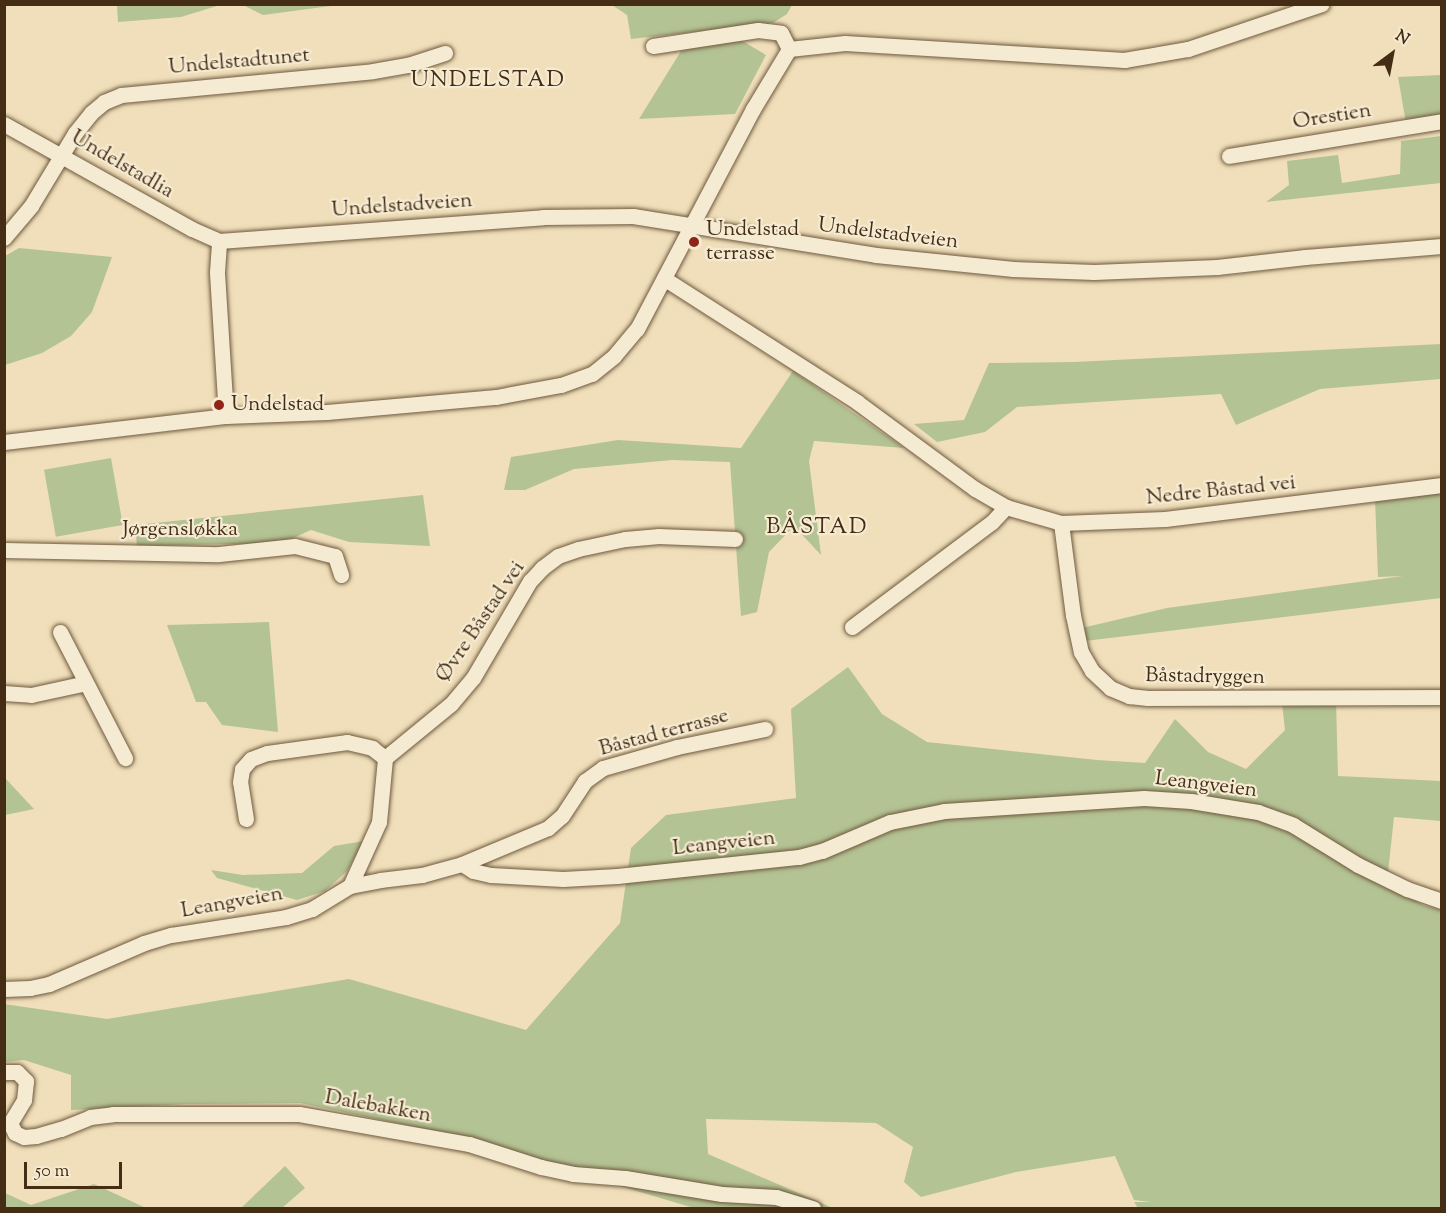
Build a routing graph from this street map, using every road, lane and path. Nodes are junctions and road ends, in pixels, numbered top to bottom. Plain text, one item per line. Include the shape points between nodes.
1 (1323, 4) edge
2 (653, 46) dead end
3 (789, 49) junction
4 (445, 53) dead end
5 (1442, 121) edge
6 (4, 124) edge
7 (61, 154) junction
8 (1230, 156) dead end
9 (693, 225) junction
10 (4, 238) edge
11 (219, 241) junction
12 (1442, 246) edge
13 (665, 279) junction
14 (226, 416) junction
15 (4, 442) edge
16 (1442, 485) edge
17 (1006, 507) junction
18 (1061, 523) junction
19 (735, 539) dead end
20 (4, 550) edge
21 (341, 575) dead end
22 (852, 627) dead end
23 (60, 632) dead end
24 (86, 683) junction
25 (4, 693) edge
26 (1442, 697) edge
27 (765, 729) dead end
28 (124, 758) dead end
29 (385, 758) junction
30 (246, 819) dead end
31 (462, 864) junction
32 (350, 886) junction
33 (1442, 901) edge
34 (4, 989) edge
35 (4, 1072) edge
36 (813, 1209) edge

1 - 3 street via 1188,49 1125,60 845,43
2 - 3 street via 758,30 781,33
3 - 9 street
4 - 7 street, Undelstadtunet via 373,71 121,95 91,113
5 - 8 street, Orestien
6 - 7 street, Undelstadlia
7 - 10 street via 32,206
7 - 11 street, Undelstadlia
9 - 11 street, Undelstadveien via 633,216 589,215
9 - 12 street, Undelstadveien via 876,255 1073,272 1216,267
9 - 13 street
11 - 14 street via 217,272
13 - 14 street via 637,329 614,356 592,374 561,386 487,398
13 - 17 street, Nedre Båstad vei via 857,402 975,489
14 - 15 street
16 - 18 street, Nedre Båstad vei via 1165,519
17 - 18 street, Nedre Båstad vei
17 - 22 street via 992,522
18 - 26 street, Båstadryggen via 1082,652 1092,671 1110,688 1148,698
19 - 29 street, Øvre Båstad vei via 625,539 558,556 530,581 473,678 451,704
20 - 21 street, Jørgensløkka via 219,554 295,546 335,556
23 - 24 street
24 - 25 street via 31,695
24 - 28 street
27 - 31 street, Båstad terrasse via 677,747 603,768 585,781 562,816 548,828
29 - 30 street via 372,748 347,742 267,753 251,759 242,769 240,782
29 - 32 street via 379,822
31 - 32 street, Leangveien via 422,876
31 - 33 street, Leangveien via 491,875 563,879 617,876 799,857 890,822 944,811 1144,798 1258,812 1293,825 1407,889
32 - 34 street, Leangveien via 312,909 286,917 171,935 49,984
35 - 36 street, Dalebakken via 17,1072 26,1081 24,1100 10,1123 15,1133 24,1137 113,1114 299,1114 469,1144 573,1173 722,1194 776,1197

